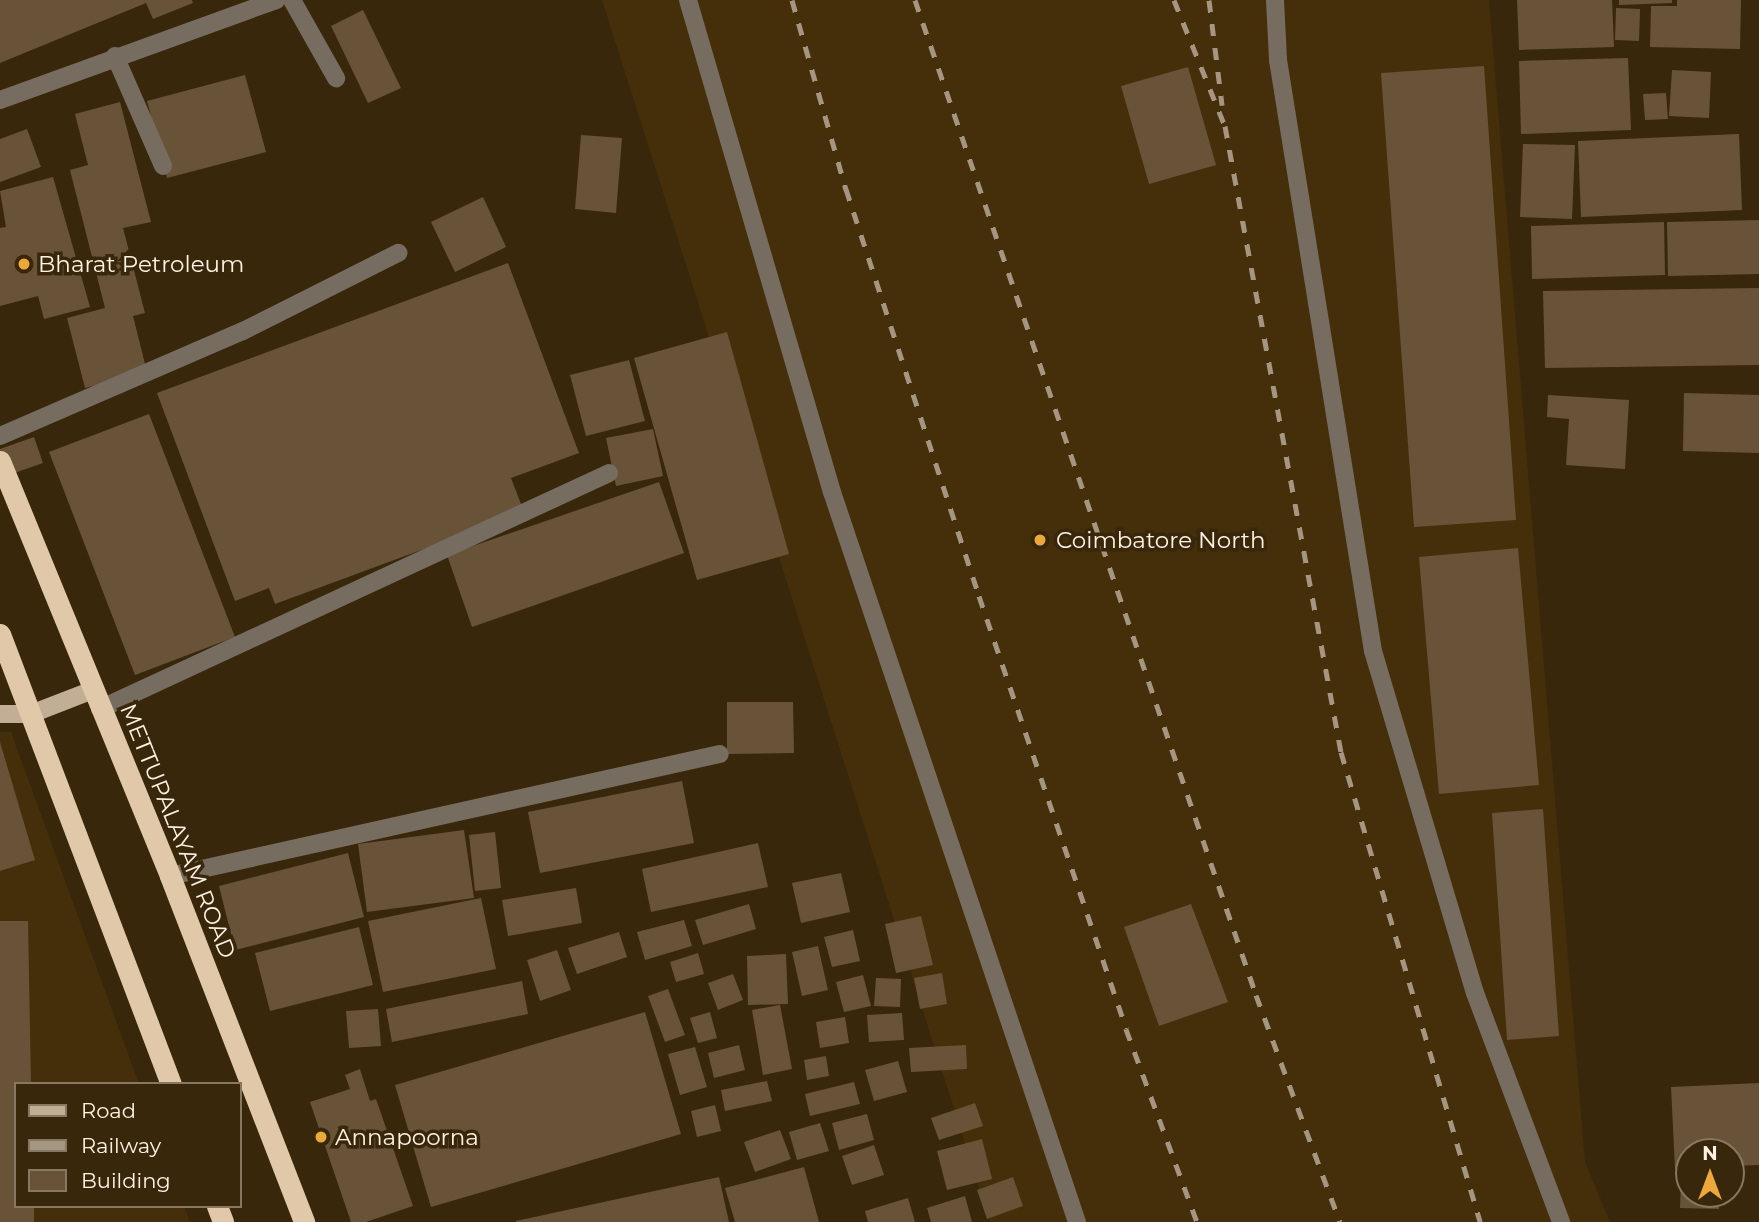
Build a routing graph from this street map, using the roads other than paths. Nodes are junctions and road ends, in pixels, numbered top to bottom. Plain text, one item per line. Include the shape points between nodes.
1 (277, 0) edge
2 (292, 0) edge
3 (688, 0) edge
4 (1275, 0) edge
5 (115, 56) junction
6 (335, 78) dead end
7 (0, 100) edge
8 (163, 166) dead end
9 (398, 253) dead end
10 (0, 436) edge
11 (0, 461) edge
12 (609, 473) dead end
13 (0, 634) edge
14 (97, 699) junction
15 (31, 714) junction
16 (0, 715) edge
17 (720, 754) dead end
18 (170, 876) junction
19 (170, 1082) edge
20 (304, 1222) edge
21 (1077, 1222) edge
22 (1561, 1222) edge

1 - 5 street
2 - 6 street
3 - 21 street via 832,492
4 - 22 street via 1278,60 1373,651 1475,993
5 - 7 street
5 - 8 street
9 - 10 street via 243,331
11 - 14 highway, METTUPALAYAM ROAD
12 - 14 street
13 - 15 highway
14 - 15 main road
14 - 18 highway, METTUPALAYAM ROAD
15 - 16 main road
15 - 19 highway
17 - 18 street
18 - 20 highway, METTUPALAYAM ROAD

